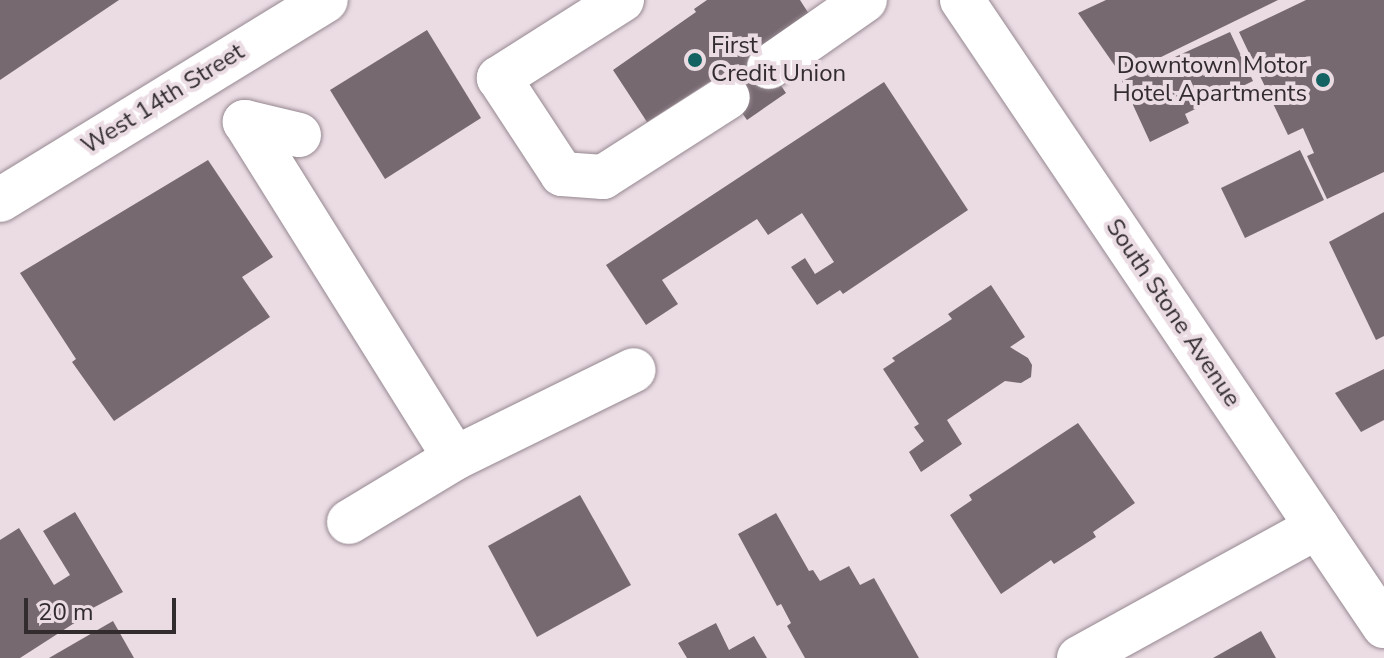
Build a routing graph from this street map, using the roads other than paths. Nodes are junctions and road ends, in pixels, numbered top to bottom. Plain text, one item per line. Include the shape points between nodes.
1 (326, 0) edge
2 (622, 0) edge
3 (865, 0) edge
4 (962, 0) edge
5 (769, 67) dead end
6 (728, 97) dead end
7 (299, 135) dead end
8 (0, 200) edge
9 (634, 370) dead end
10 (455, 458) junction
11 (349, 522) dead end
12 (1317, 527) junction
13 (1384, 625) edge
14 (1079, 658) edge

1 - 8 street, West 14th Street
2 - 6 street via 499,78 562,174 603,177
3 - 5 street
4 - 12 street, South Stone Avenue
7 - 10 street via 245,122
9 - 10 street
10 - 11 street
12 - 13 street, South Stone Avenue
12 - 14 street

